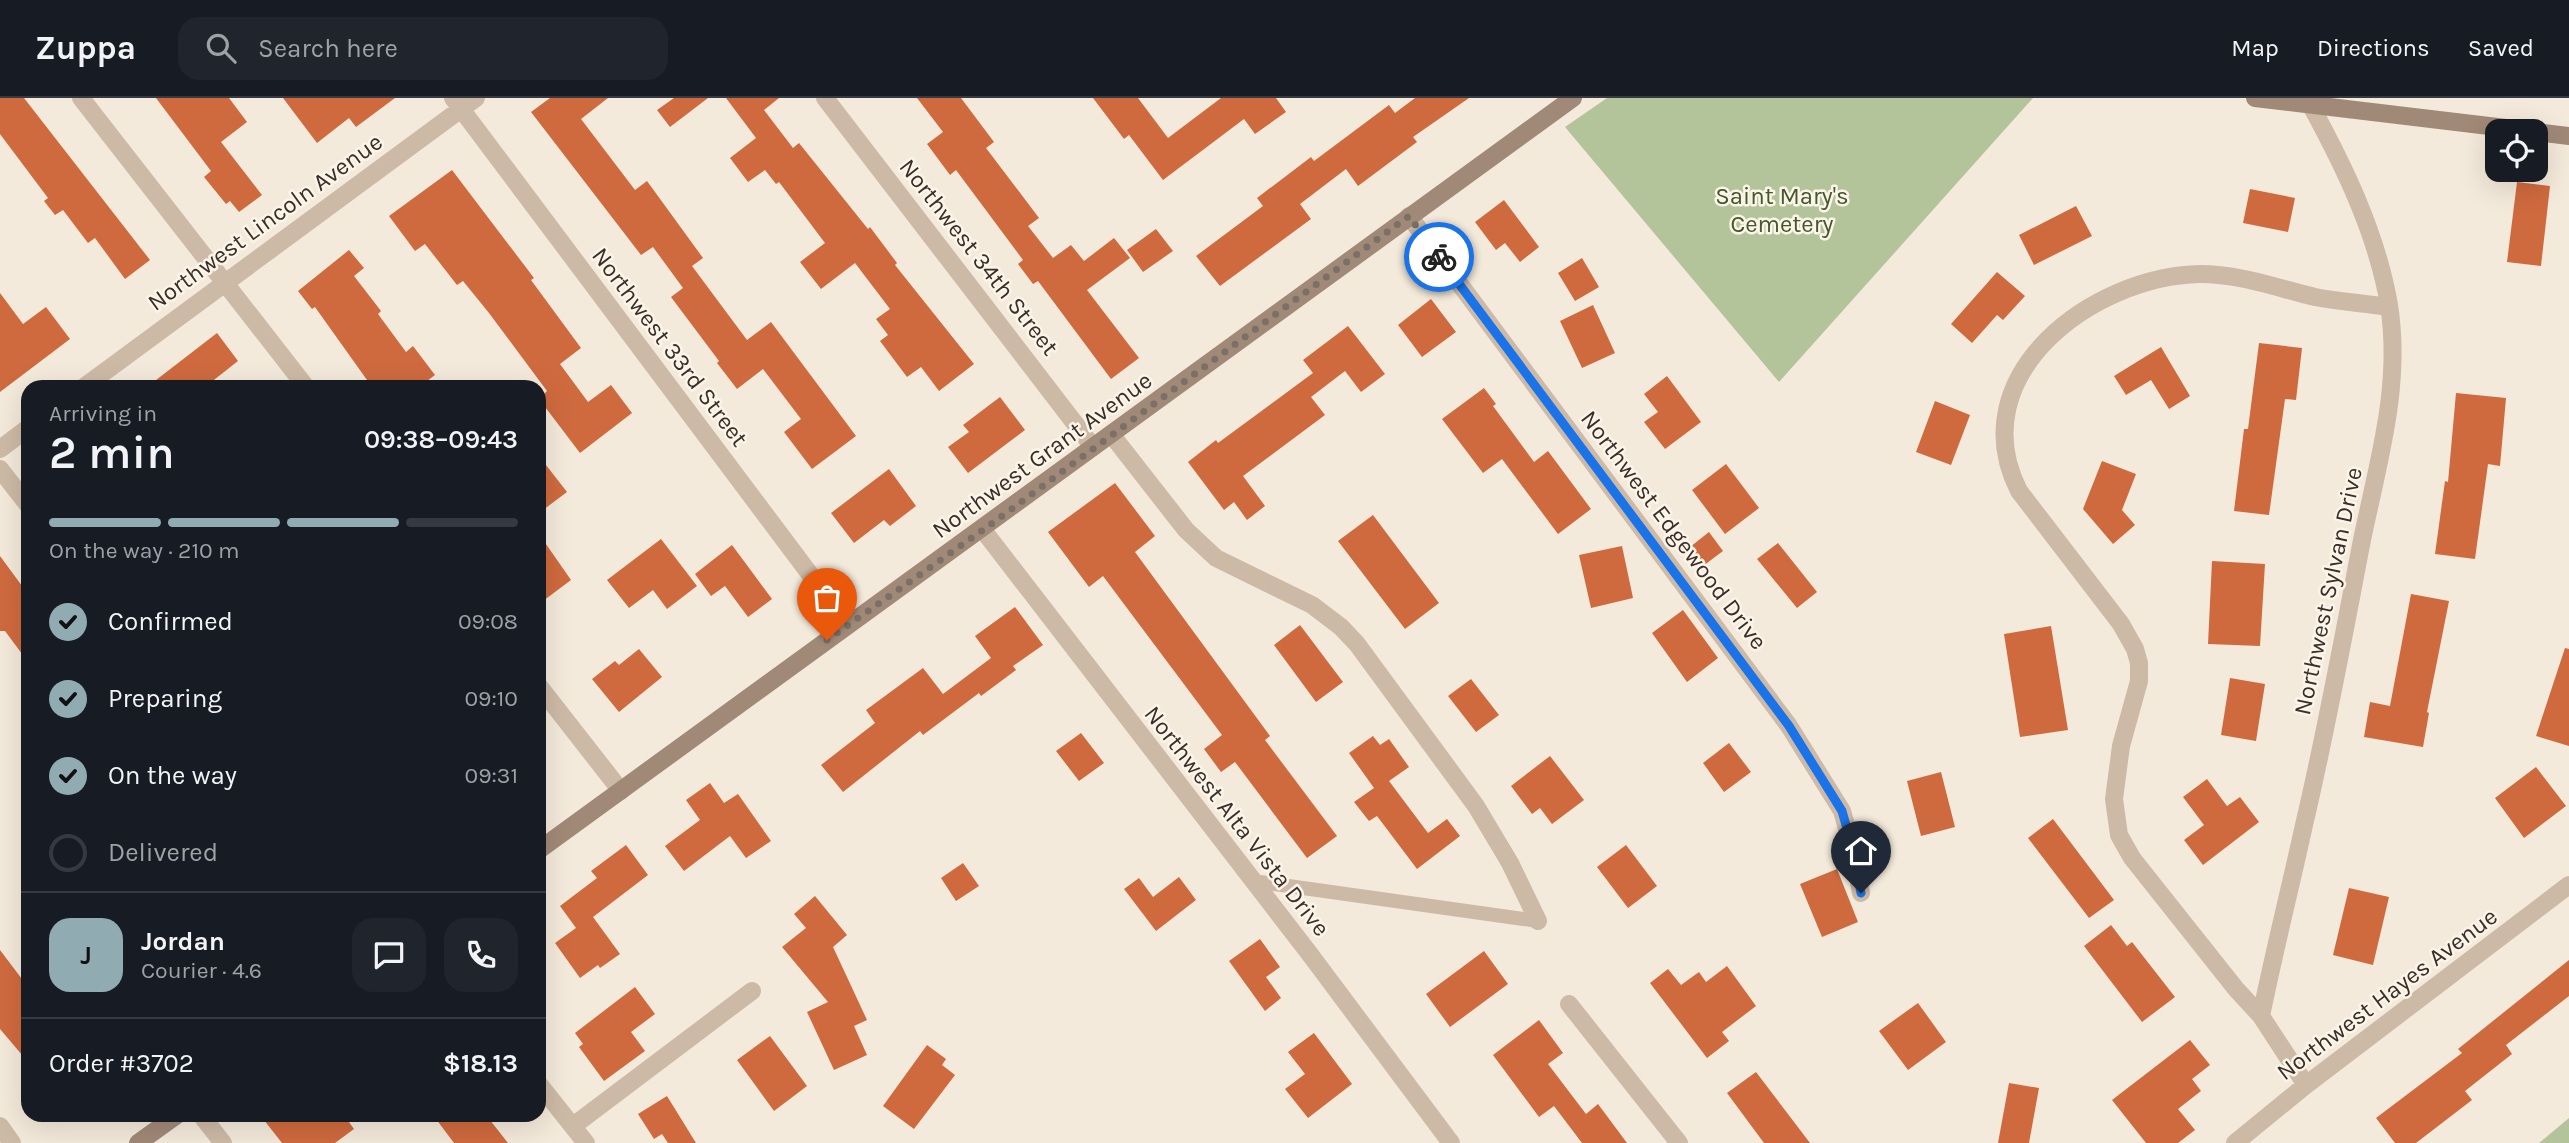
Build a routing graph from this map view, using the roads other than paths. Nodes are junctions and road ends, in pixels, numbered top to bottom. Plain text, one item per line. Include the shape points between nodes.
1 (81, 98) edge
2 (476, 98) edge
3 (825, 98) edge
4 (1572, 98) edge
5 (2256, 98) edge
6 (457, 104) edge
7 (2310, 104) junction
8 (2485, 126) edge
9 (2548, 134) edge
10 (2569, 136) edge
11 (1409, 216) junction
12 (225, 282) junction
13 (2389, 307) junction
14 (93, 380) edge
15 (301, 380) edge
16 (21, 433) edge
17 (1111, 434) junction
18 (1093, 447) junction
19 (0, 449) edge
20 (0, 469) edge
21 (21, 496) edge
22 (983, 530) junction
23 (848, 625) junction
24 (546, 695) edge
25 (621, 791) junction
26 (546, 845) edge
27 (1253, 881) junction
28 (2569, 885) edge
29 (1861, 893) dead end
30 (1538, 921) joint
31 (752, 991) dead end
32 (1569, 1004) dead end
33 (2261, 1016) junction
34 (2306, 1085) junction
35 (546, 1093) edge
36 (167, 1122) edge
37 (206, 1122) edge
38 (0, 1126) edge
39 (573, 1126) junction
40 (12, 1143) edge
41 (138, 1143) edge
42 (223, 1143) edge
43 (586, 1143) edge
44 (1451, 1143) edge
45 (1679, 1143) edge
46 (2235, 1143) edge

1 - 12 street
2 - 6 street, Northwest Lincoln Avenue
3 - 18 street, Northwest 34th Street
4 - 11 street, Northwest Grant Avenue
5 - 7 street
6 - 12 street, Northwest Lincoln Avenue
6 - 23 street, Northwest 33rd Street
7 - 8 street
7 - 13 street, Northwest Sylvan Drive via 2360,208
9 - 10 street
11 - 17 street, Northwest Grant Avenue
11 - 29 street, Northwest Edgewood Drive via 1789,726 1842,811
12 - 14 street, Northwest Lincoln Avenue
12 - 15 street
13 - 33 street, Northwest Sylvan Drive via 2394,375 2384,443
13 - 33 street via 2318,297 2225,275 2199,274 2142,284 2083,310 2051,336 2017,380 2003,431 2005,456 2018,491 2121,624 2135,649 2138,681 2121,746 2114,799 2119,835 2132,858
16 - 19 street
17 - 18 street, Northwest Grant Avenue
17 - 30 street via 1186,530 1216,558 1312,605 1357,644 1476,806
18 - 22 street, Northwest Grant Avenue
20 - 21 street
22 - 23 street, Northwest Grant Avenue
22 - 27 street, Northwest Alta Vista Drive
23 - 25 street, Northwest Grant Avenue
24 - 25 street
25 - 26 street, Northwest Grant Avenue
27 - 30 lane
27 - 44 street, Northwest Alta Vista Drive
28 - 34 street, Northwest Hayes Avenue
31 - 39 street
32 - 45 street
33 - 34 street
34 - 46 street, Northwest Hayes Avenue
35 - 39 street
36 - 41 street
37 - 42 street
38 - 40 street
39 - 43 street

